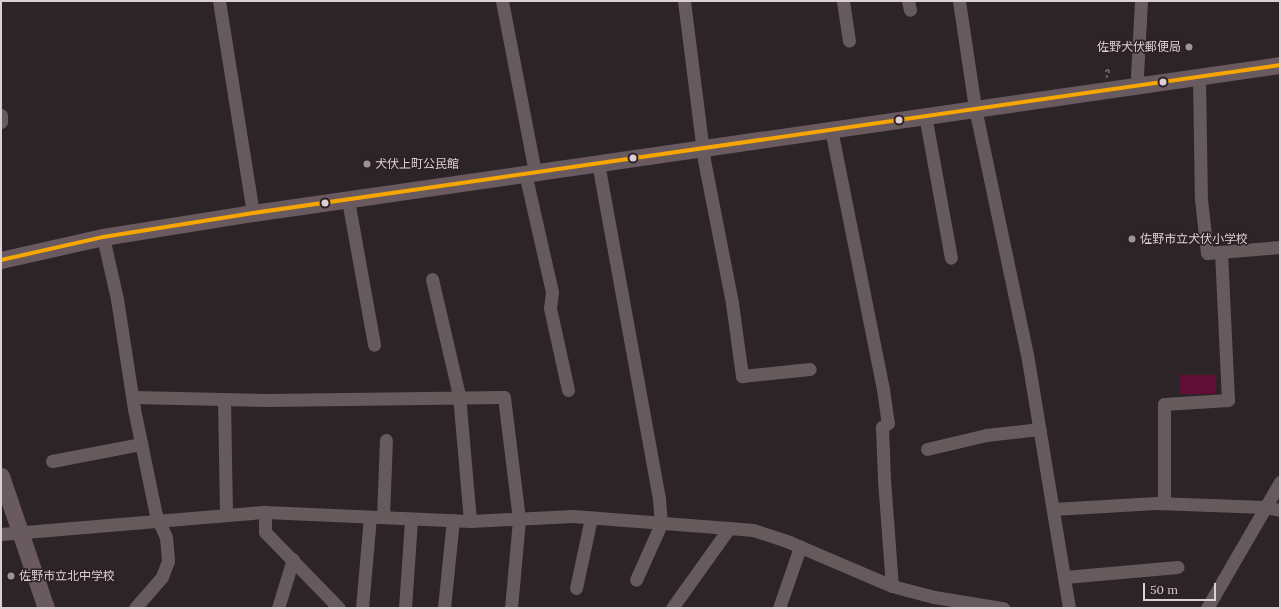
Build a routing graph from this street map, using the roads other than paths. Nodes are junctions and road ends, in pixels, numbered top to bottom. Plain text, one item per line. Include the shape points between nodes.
1 (219, 1) edge
2 (502, 1) edge
3 (684, 1) edge
4 (843, 1) edge
5 (959, 1) edge
6 (1141, 1) edge
7 (849, 41) dead end
8 (1280, 65) edge
9 (1199, 77) junction
10 (1139, 86) junction
11 (975, 108) junction
12 (1, 115) edge
13 (925, 115) junction
14 (1, 122) edge
15 (831, 129) junction
16 (703, 147) junction
17 (598, 163) junction
18 (530, 173) junction
19 (348, 200) junction
20 (254, 213) junction
21 (103, 237) junction
22 (1280, 247) edge
23 (1221, 253) junction
24 (951, 258) dead end
25 (1, 260) edge
26 (432, 278) dead end
27 (374, 345) dead end
28 (810, 369) dead end
29 (568, 390) dead end
30 (459, 395) junction
31 (134, 397) junction
32 (224, 399) junction
33 (1040, 428) junction
34 (386, 440) dead end
35 (141, 444) junction
36 (927, 449) dead end
37 (52, 461) dead end
38 (1, 476) edge
39 (1280, 482) edge
40 (1164, 503) junction
41 (1264, 507) junction
42 (1053, 508) junction
43 (1280, 510) edge
44 (265, 512) junction
45 (226, 514) junction
46 (370, 517) junction
47 (383, 517) junction
48 (591, 518) junction
49 (411, 519) junction
50 (453, 520) junction
51 (519, 520) junction
52 (160, 521) junction
53 (470, 521) junction
54 (661, 524) junction
55 (729, 528) junction
56 (20, 533) junction
57 (1, 534) edge
58 (800, 547) junction
59 (293, 559) junction
60 (1178, 567) dead end
61 (1065, 577) junction
62 (636, 580) dead end
63 (892, 586) junction
64 (576, 588) dead end
65 (46, 608) edge
66 (135, 608) edge
67 (278, 608) edge
68 (340, 608) edge
69 (362, 608) edge
70 (405, 608) edge
71 (444, 608) edge
72 (511, 608) edge
73 (672, 608) edge
74 (779, 608) edge
75 (1003, 608) edge
76 (1069, 608) edge
77 (1207, 608) edge

1 - 20 street
2 - 18 street
3 - 16 street
4 - 7 street
5 - 11 street
6 - 10 street via 1137,75
8 - 9 main road
9 - 10 main road
9 - 23 street via 1201,199 1207,252
10 - 11 main road
11 - 13 main road
11 - 33 street
12 - 14 street
13 - 15 main road
13 - 24 street
15 - 16 main road
15 - 63 street via 888,423 882,427
16 - 17 main road
16 - 28 street via 732,303 742,376
17 - 18 main road
17 - 54 street via 657,484
18 - 19 main road
18 - 29 street via 552,292 550,308
19 - 20 main road
19 - 27 street
20 - 21 main road
21 - 25 main road
21 - 31 street
22 - 23 street
23 - 40 street via 1228,400 1164,404
26 - 30 street
30 - 32 street
30 - 51 street via 504,396
30 - 53 street
31 - 32 street
31 - 35 street
32 - 45 street
33 - 36 street via 986,435
33 - 42 street
34 - 47 street
35 - 37 street
35 - 52 street
38 - 56 main road
39 - 41 street
40 - 41 street
40 - 42 street
41 - 43 street
41 - 77 street
42 - 61 street
44 - 45 street
44 - 46 street
44 - 59 street via 266,532
45 - 52 street
46 - 47 street
46 - 69 street
47 - 49 street
48 - 51 street
48 - 54 street
48 - 64 street
49 - 50 street
49 - 70 street
50 - 53 street
50 - 71 street
51 - 53 street
51 - 72 street
52 - 56 street
52 - 66 street via 166,537 168,561 162,577
54 - 55 street
54 - 62 street
55 - 58 street via 753,530
55 - 73 street
56 - 57 street
56 - 65 main road
58 - 63 street
58 - 74 street
59 - 67 street
59 - 68 street
60 - 61 street
61 - 76 street
63 - 75 street via 934,597

